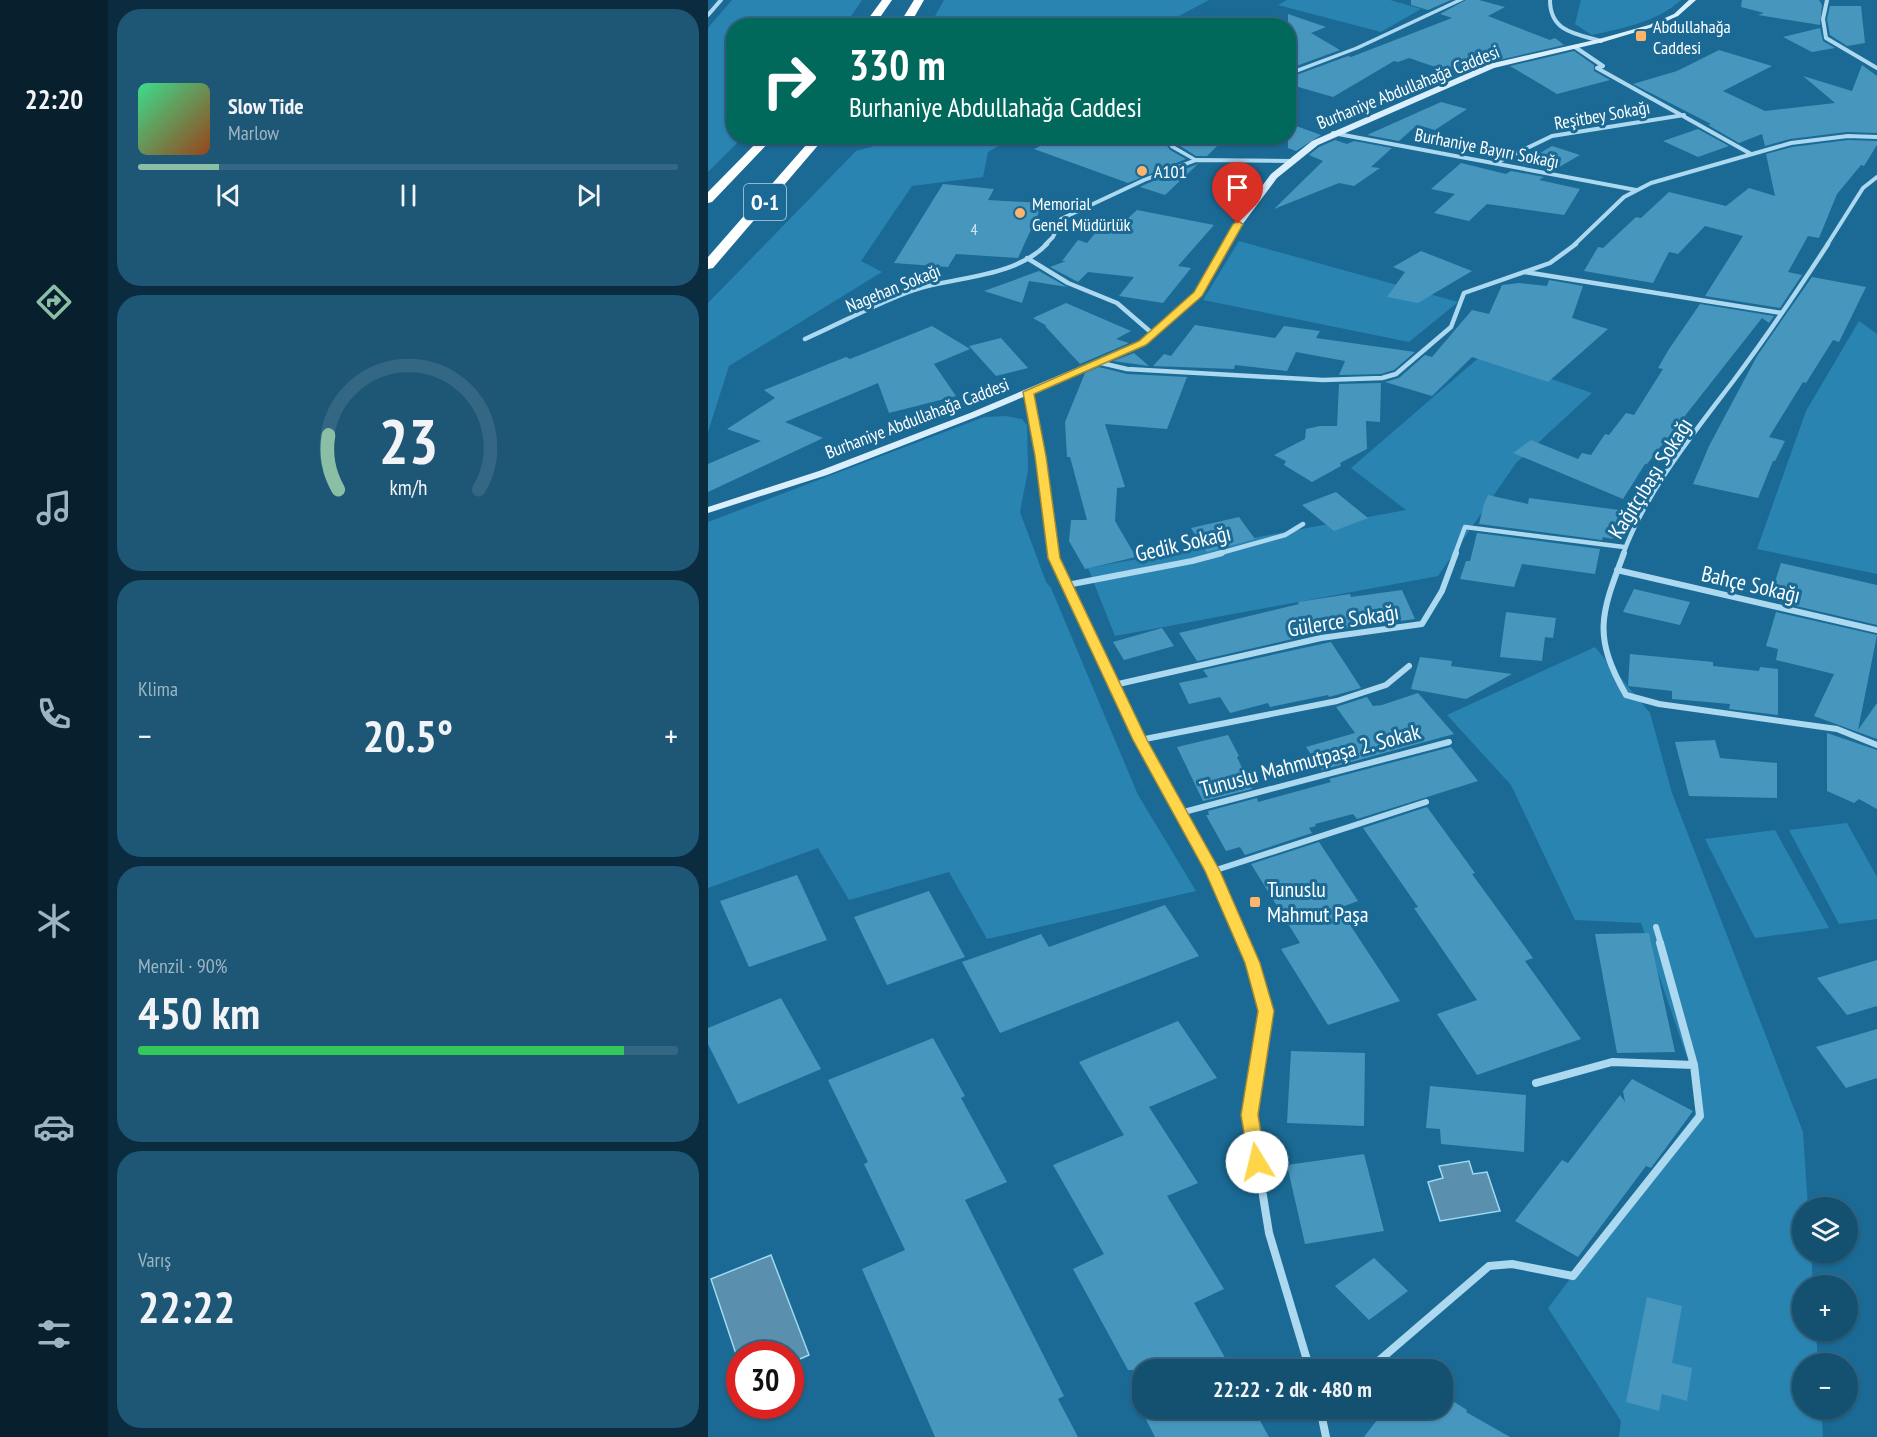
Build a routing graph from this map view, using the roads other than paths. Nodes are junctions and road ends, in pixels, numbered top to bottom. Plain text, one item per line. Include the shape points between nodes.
1 (722, 0) edge
2 (887, 0) edge
3 (918, 0) edge
4 (1461, 0) edge
5 (1550, 0) edge
6 (1693, 0) edge
7 (1827, 0) edge
8 (708, 15) edge
9 (874, 18) edge
10 (908, 18) edge
11 (1601, 41) junction
12 (1575, 47) junction
13 (1877, 68) edge
14 (1296, 71) edge
15 (1684, 116) junction
16 (1334, 133) junction
17 (1877, 137) edge
18 (762, 144) edge
19 (814, 144) edge
20 (1171, 144) edge
21 (1751, 154) junction
22 (1196, 160) junction
23 (1293, 161) junction
24 (1495, 164) junction
25 (1877, 177) edge
26 (1637, 190) junction
27 (708, 199) edge
28 (1028, 258) junction
29 (708, 265) edge
30 (1525, 272) junction
31 (1782, 313) junction
32 (1153, 333) junction
33 (805, 339) dead end
34 (1097, 362) junction
35 (1029, 392) junction
36 (708, 510) edge
37 (1303, 524) dead end
38 (1624, 547) junction
39 (1617, 570) junction
40 (1067, 585) junction
41 (1877, 630) edge
42 (1409, 666) dead end
43 (1114, 685) junction
44 (1140, 740) junction
45 (1449, 741) dead end
46 (1877, 745) edge
47 (1426, 802) dead end
48 (1180, 813) junction
49 (1213, 871) junction
50 (1656, 927) dead end
51 (1694, 1065) junction
52 (1536, 1083) dead end
53 (1307, 1359) edge
54 (1381, 1359) edge
55 (1323, 1419) edge
56 (1326, 1437) edge

1 - 8 street
2 - 9 highway
3 - 10 highway
4 - 14 street
5 - 11 street via 1550,13 1564,30
6 - 11 main road, Burhaniye Abdullahağa Caddesi via 1676,15
7 - 13 street via 1823,19 1826,38
11 - 12 main road, Burhaniye Abdullahağa Caddesi
12 - 15 street via 1603,66 1597,68
12 - 16 main road, Burhaniye Abdullahağa Caddesi via 1492,66
15 - 21 street
15 - 24 street, Reşitbey Sokağı via 1552,136
16 - 23 main road, Burhaniye Abdullahağa Caddesi
16 - 24 street, Burhaniye Bayırı Sokağı
17 - 21 street via 1828,136
18 - 27 highway, O-1
19 - 29 highway, O-1
20 - 22 street
21 - 26 street
22 - 23 street
22 - 28 street, Nagehan Sokağı via 1061,219 1058,233
23 - 32 main road, Burhaniye Abdullahağa Caddesi via 1275,176 1238,224 1198,294
24 - 26 street, Burhaniye Bayırı Sokağı
25 - 31 street, Kağıtçıbaşı Sokağı via 1863,188
26 - 30 street via 1624,196 1550,263
28 - 32 street via 1068,283 1117,303
28 - 33 street, Nagehan Sokağı via 994,272 914,290
30 - 31 street
30 - 34 street via 1464,293 1451,327 1396,374 1382,378 1126,369
31 - 38 street, Kağıtçıbaşı Sokağı via 1676,461
32 - 34 main road, Burhaniye Abdullahağa Caddesi via 1143,343
34 - 35 main road, Burhaniye Abdullahağa Caddesi
35 - 36 main road, Burhaniye Abdullahağa Caddesi via 823,473
35 - 40 street via 1054,558
37 - 40 street, Gedik Sokağı via 1285,535 1192,561
38 - 39 street, Kağıtçıbaşı Sokağı
38 - 43 street, Gülerce Sokağı via 1465,527 1442,591 1422,624 1321,638
39 - 41 street, Bahçe Sokağı
39 - 46 street, Kağıtçıbaşı Sokağı via 1602,629 1611,670 1626,695 1659,704 1837,729
40 - 43 street
42 - 44 street via 1386,685 1337,701
43 - 44 street
44 - 48 street
45 - 48 street, Tunuslu Mahmutpaşa 2. Sokak
47 - 49 street
48 - 49 street
49 - 53 street via 1252,963 1266,1011 1250,1115 1269,1233
50 - 51 street
51 - 52 street via 1612,1062
51 - 54 street via 1700,1116 1573,1276 1512,1264 1489,1266
55 - 56 street

